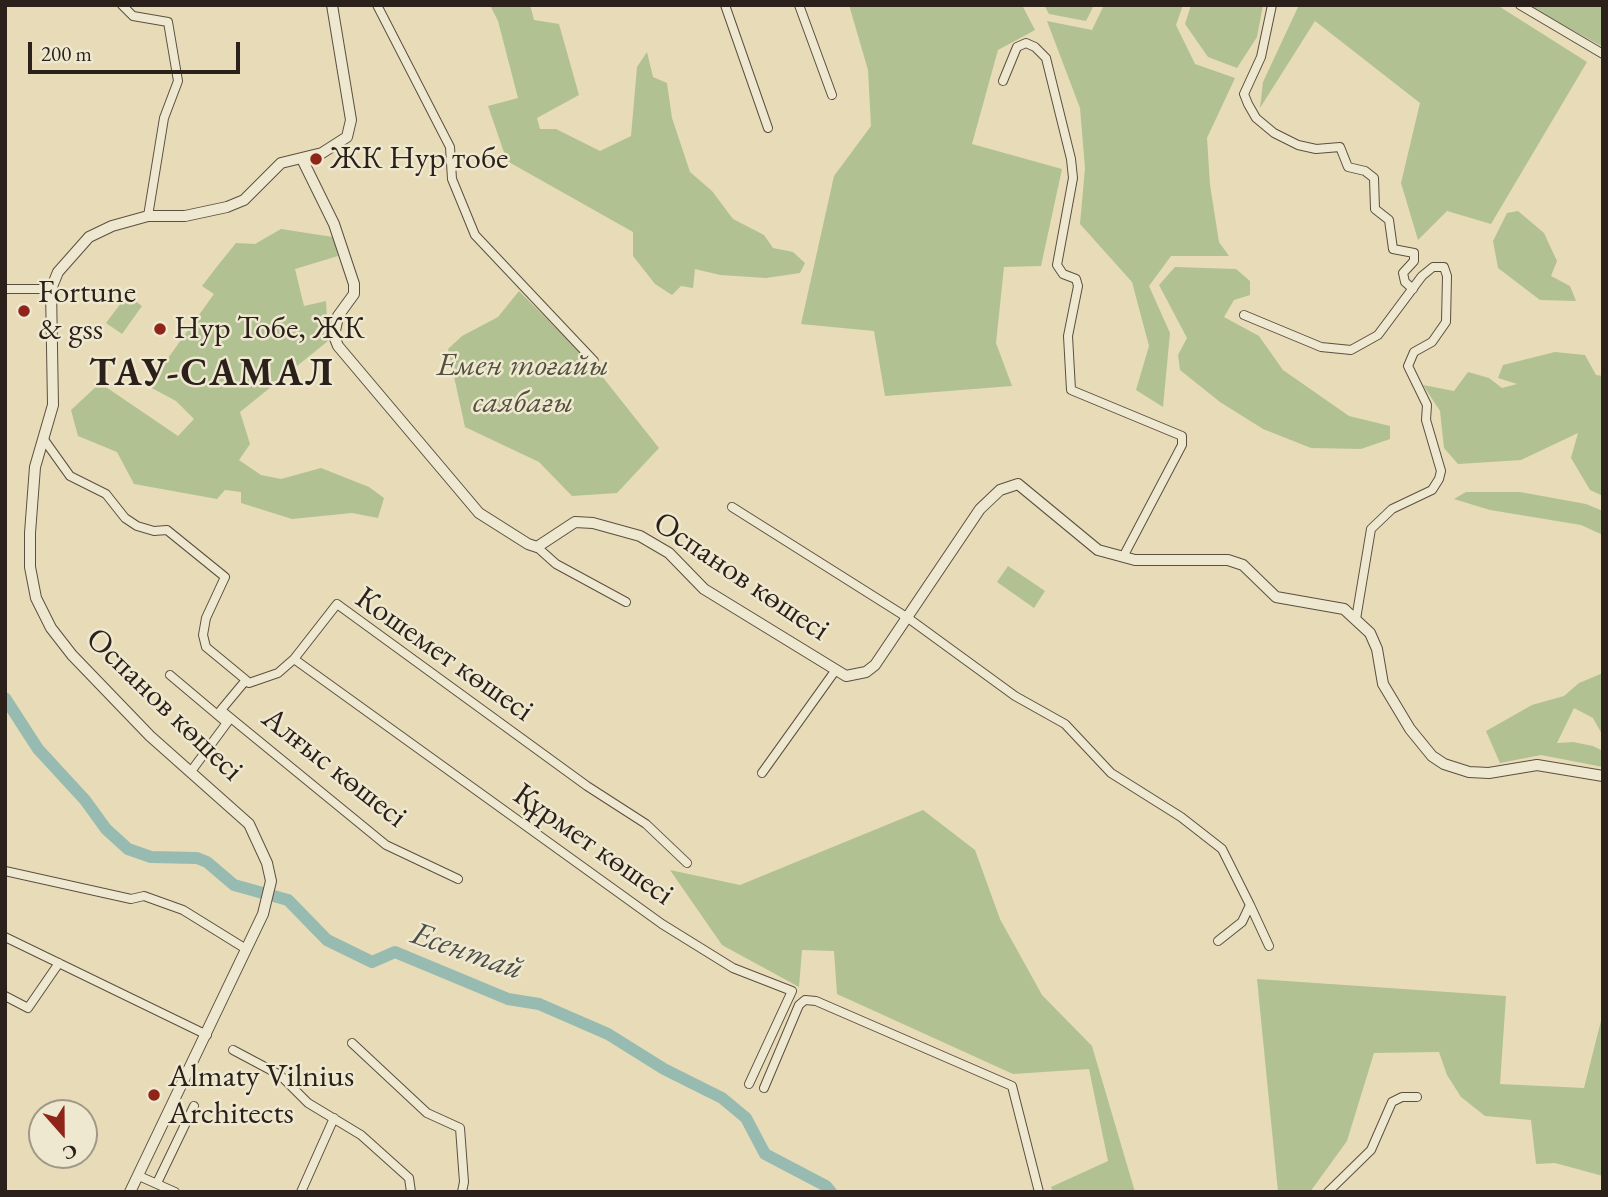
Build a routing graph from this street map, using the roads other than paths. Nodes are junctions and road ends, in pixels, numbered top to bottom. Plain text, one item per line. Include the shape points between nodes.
1 (122, 5) edge
2 (331, 5) edge
3 (377, 5) edge
4 (725, 5) edge
5 (799, 5) edge
6 (1272, 5) edge
7 (1520, 5) edge
8 (1603, 54) edge
9 (1003, 81) dead end
10 (832, 95) dead end
11 (768, 128) dead end
12 (302, 159) junction
13 (148, 216) junction
14 (5, 289) edge
15 (51, 289) junction
16 (1413, 289) junction
17 (1244, 315) dead end
18 (594, 361) dead end
19 (45, 441) junction
20 (732, 507) dead end
21 (537, 547) junction
22 (1123, 557) junction
23 (626, 602) dead end
24 (908, 618) junction
25 (1356, 619) junction
26 (294, 659) junction
27 (835, 671) junction
28 (170, 675) dead end
29 (246, 680) junction
30 (229, 720) junction
31 (192, 770) junction
32 (762, 773) dead end
33 (1603, 776) edge
34 (687, 863) dead end
35 (5, 871) edge
36 (458, 879) dead end
37 (1250, 905) junction
38 (5, 937) edge
39 (1218, 941) dead end
40 (1269, 946) dead end
41 (246, 949) junction
42 (58, 963) junction
43 (5, 996) edge
44 (207, 1035) junction
45 (352, 1043) dead end
46 (233, 1050) dead end
47 (749, 1084) dead end
48 (764, 1088) dead end
49 (1416, 1097) dead end
50 (194, 1106) dead end
51 (334, 1118) junction
52 (139, 1176) junction
53 (157, 1183) junction
54 (171, 1191) edge
55 (130, 1192) edge
56 (301, 1192) edge
57 (411, 1192) edge
58 (461, 1192) edge
59 (1040, 1192) edge
60 (1328, 1192) edge

1 - 13 street via 133,16 168,22 178,81 164,118
2 - 12 street via 351,120 347,137 335,148
3 - 18 street via 450,147 452,179 475,235
4 - 11 street
5 - 10 street
6 - 16 street via 1261,57 1244,94 1248,104 1274,133 1316,149 1340,147 1348,167 1374,178 1375,209 1390,220 1393,249 1414,253 1414,261 1403,273
7 - 8 street
9 - 22 street via 1017,47 1026,43 1046,58 1071,159 1073,178 1057,265 1062,274 1076,279 1078,286 1068,336 1071,390 1182,436 1182,445
12 - 13 street via 281,163 244,200 227,207 185,216
12 - 21 street via 334,224 354,284 354,294 338,316 334,336 338,346 479,513
13 - 15 street via 89,237 58,272
14 - 15 street
15 - 19 street, Оспанов көшесі via 53,405
16 - 17 street via 1378,335 1351,350 1321,347
16 - 25 street via 1433,267 1444,267 1446,322 1432,342 1414,352 1408,366 1427,405 1426,420 1441,471 1432,490 1392,509 1371,528
19 - 29 street via 70,476 106,494 137,526 167,530 225,577 203,635 206,646
19 - 31 street, Оспанов көшесі via 35,467 30,533 36,598 72,655 149,736
20 - 24 street
21 - 23 street via 556,564
21 - 27 street, Оспанов көшесі via 575,522 640,536 669,553 704,589
22 - 24 street, Оспанов көшесі via 1083,541 1018,484 1000,490 980,509
22 - 25 street, Оспанов көшесі via 1169,562 1228,560 1244,565 1276,597 1344,609
24 - 27 street, Оспанов көшесі via 866,672 846,676
24 - 37 street via 1015,696 1065,724 1111,773 1222,849
25 - 33 street via 1374,641 1383,684 1420,743 1438,760 1469,772 1538,765
26 - 29 street, Кошемет көшесі via 278,673 249,683
26 - 34 street, Кошемет көшесі via 337,604 646,824
26 - 47 street, Құрмет көшесі via 662,923 733,968 792,992
27 - 32 street
28 - 30 street, Алғыс көшесі
29 - 30 street, Алғыс көшесі via 221,709
30 - 31 street
30 - 36 street, Алғыс көшесі via 386,845
31 - 41 street, Оспанов көшесі via 249,824 267,863 271,881 263,914
35 - 41 street via 131,899 144,896 183,910
37 - 39 street via 1242,922
37 - 40 street
38 - 42 street
41 - 44 street, Оспанов көшесі
42 - 43 street via 29,1008
42 - 44 street
44 - 52 street, Оспанов көшесі
45 - 58 street via 427,1113 460,1128
46 - 51 street via 280,1075 308,1103
48 - 59 street via 799,1004 816,1001 1012,1086
49 - 60 street via 1392,1102 1371,1150
50 - 53 street
51 - 56 street
51 - 57 street via 361,1135 409,1178
52 - 53 street
52 - 55 street, Оспанов көшесі
53 - 54 street

